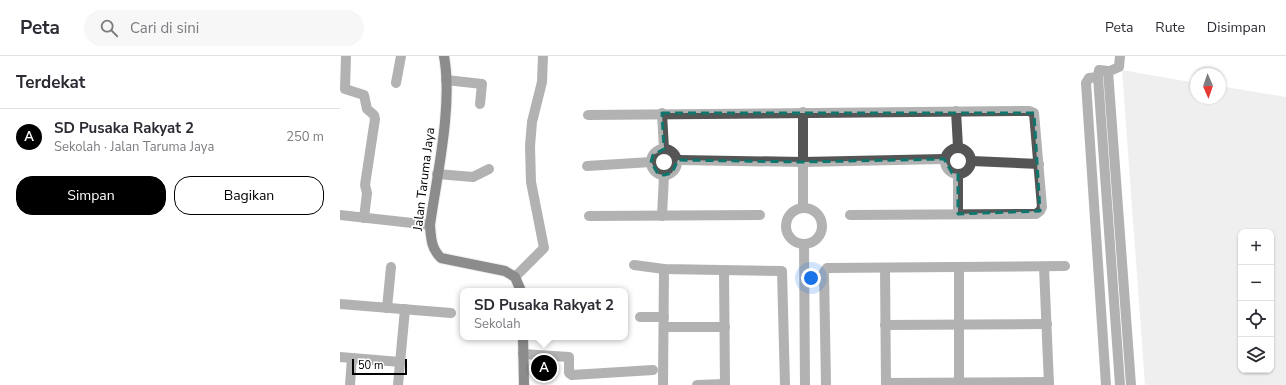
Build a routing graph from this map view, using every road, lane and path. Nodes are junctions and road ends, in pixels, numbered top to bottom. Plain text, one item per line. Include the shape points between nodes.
1 (346, 56) edge
2 (401, 56) edge
3 (444, 56) edge
4 (543, 56) edge
5 (1120, 56) edge
6 (1112, 70) dead end
7 (1098, 77) junction
8 (446, 80) junction
9 (396, 83) dead end
10 (480, 104) dead end
11 (956, 111) junction
12 (803, 112) junction
13 (662, 113) junction
14 (588, 115) dead end
15 (958, 148) junction
16 (664, 149) junction
17 (944, 159) junction
18 (678, 160) junction
19 (972, 161) junction
20 (651, 162) junction
21 (803, 162) junction
22 (1039, 164) junction
23 (587, 166) dead end
24 (489, 169) dead end
25 (437, 174) junction
26 (958, 174) junction
27 (664, 176) junction
28 (803, 208) junction
29 (958, 214) junction
30 (340, 215) edge
31 (760, 215) dead end
32 (850, 215) dead end
33 (589, 216) dead end
34 (662, 216) junction
35 (364, 218) junction
36 (430, 225) junction
37 (804, 244) junction
38 (634, 265) dead end
39 (1065, 266) dead end
40 (391, 267) dead end
41 (959, 267) junction
42 (1044, 267) junction
43 (885, 268) junction
44 (664, 269) junction
45 (724, 270) junction
46 (515, 277) junction
47 (520, 288) edge
48 (340, 304) edge
49 (387, 308) junction
50 (405, 310) junction
51 (451, 313) dead end
52 (640, 317) dead end
53 (664, 322) junction
54 (959, 324) junction
55 (1047, 324) junction
56 (885, 325) junction
57 (725, 327) junction
58 (523, 340) edge
59 (523, 354) junction
60 (340, 357) edge
61 (352, 358) junction
62 (400, 362) junction
63 (653, 370) dead end
64 (886, 384) edge
65 (959, 384) edge
66 (1049, 384) edge
67 (350, 385) edge
68 (398, 385) edge
69 (524, 385) edge
70 (664, 385) edge
71 (698, 385) edge
72 (725, 385) edge
73 (785, 385) edge
74 (805, 385) edge
75 (826, 385) edge
76 (1106, 385) edge
77 (1120, 385) edge
78 (1131, 385) edge

1 - 35 street via 344,89 364,95 367,109 375,119 365,185 367,193
2 - 9 street
3 - 8 main road, Jalan Taruma Jaya
4 - 46 street via 542,82 532,122 530,146 531,182 544,248
5 - 6 street via 1119,67
7 - 76 street via 1089,78 1086,83
7 - 77 street
7 - 78 street via 1099,71 1108,70
8 - 10 street via 482,84
8 - 25 main road, Jalan Taruma Jaya
11 - 12 street
11 - 15 street
11 - 22 street via 1034,113
12 - 13 street
12 - 21 street
13 - 14 street
13 - 16 street
15 - 17 street via 952,149
15 - 19 street via 965,149
16 - 18 street via 671,150
16 - 20 street via 658,150
17 - 21 street
17 - 26 street via 947,168
18 - 21 street
18 - 27 street via 677,168
19 - 22 street
19 - 26 street via 970,168
20 - 23 street
20 - 27 street via 653,169
21 - 28 street
22 - 29 street via 1042,208 1040,212
24 - 25 street via 473,177
25 - 36 main road, Jalan Taruma Jaya
26 - 29 street
27 - 34 street
28 - 37 street via 794,210 788,217 786,226 788,235
28 - 37 street via 812,210 819,216 822,225 820,234 813,241
29 - 32 street
30 - 35 street
31 - 34 street
33 - 34 street
35 - 36 street
36 - 46 main road, Jalan Taruma Jaya via 430,240 441,258 505,271
37 - 74 street
38 - 44 street
39 - 42 street
40 - 49 street
41 - 42 street
41 - 43 street
41 - 54 street
42 - 55 street
43 - 56 street
43 - 75 street via 825,269
44 - 45 street
44 - 53 street
45 - 57 street
45 - 73 street via 782,271
46 - 47 main road
48 - 49 street
49 - 50 street
50 - 51 street
50 - 62 street
52 - 53 street
53 - 57 street
53 - 70 street
54 - 55 street
54 - 56 street
54 - 65 street
55 - 66 street
56 - 64 street
57 - 72 street
58 - 59 main road
59 - 63 street via 569,357 569,372 572,375
59 - 69 main road
60 - 61 street
61 - 62 street
61 - 67 street
62 - 68 street
64 - 65 street
65 - 66 street
71 - 72 street

